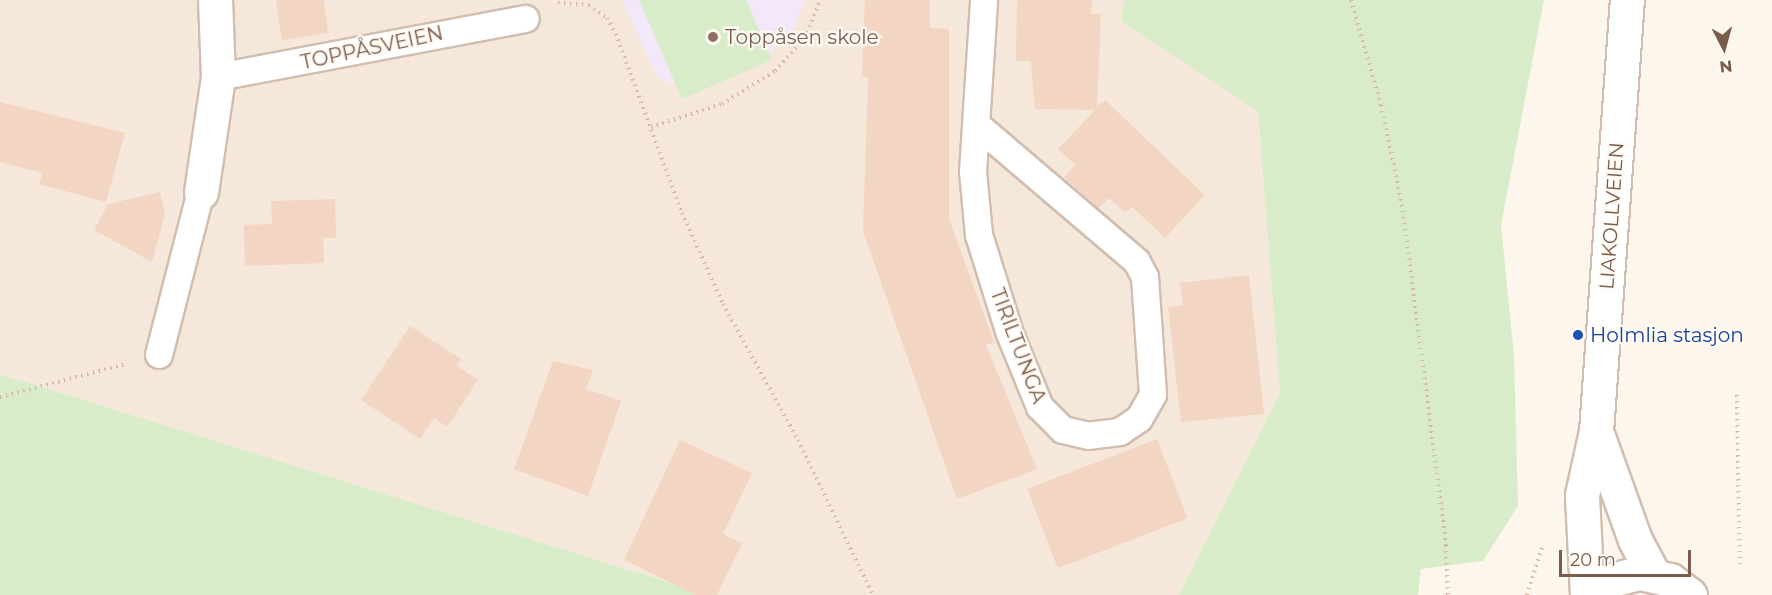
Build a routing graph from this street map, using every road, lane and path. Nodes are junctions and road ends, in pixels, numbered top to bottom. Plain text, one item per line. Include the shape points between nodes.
1 (215, 0) edge
2 (820, 0) edge
3 (984, 0) edge
4 (1351, 0) edge
5 (1628, 0) edge
6 (584, 1) edge
7 (526, 19) joint
8 (218, 77) junction
9 (978, 126) junction
10 (651, 127) junction
11 (201, 192) joint
12 (159, 355) joint
13 (1737, 395) dead end
14 (0, 397) edge
15 (1596, 431) junction
16 (1546, 538) dead end
17 (1740, 567) dead end
18 (1654, 575) junction
19 (873, 595) edge
20 (1448, 595) edge
21 (1527, 595) edge
22 (1589, 595) edge
23 (1690, 595) edge

1 - 8 street
2 - 10 path via 805,38 776,71 722,104
3 - 9 lane, TIRILTUNGA
4 - 20 path via 1381,105 1402,205
5 - 15 street, LIAKOLLVEIEN
6 - 7 path via 551,5
6 - 10 path via 599,11 616,34
7 - 8 lane, TOPPÅSVEIEN
8 - 11 street
9 - 9 lane, TIRILTUNGA via 973,172 978,235 1025,375 1040,407 1063,430 1089,436 1120,432 1139,419 1153,395 1145,278 1137,262
10 - 19 path via 681,213 723,304 798,440
11 - 12 lane
12 - 14 path
13 - 17 path
15 - 18 street, LIAKOLLVEIEN via 1635,540
15 - 22 street, LIAKOLLVEIEN via 1582,495
16 - 21 path
18 - 22 street via 1625,575
18 - 23 street

